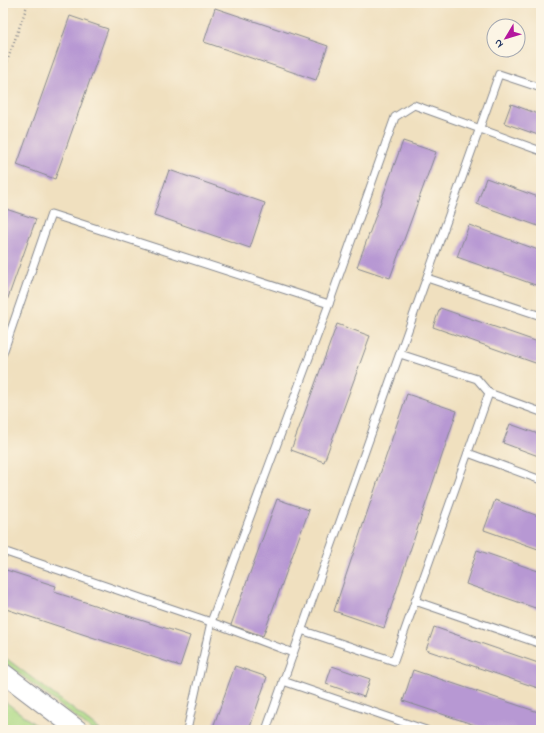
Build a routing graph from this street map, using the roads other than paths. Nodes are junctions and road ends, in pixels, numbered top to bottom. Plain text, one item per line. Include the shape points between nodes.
1 (541, 88) edge
2 (480, 129) junction
3 (541, 151) edge
4 (427, 278) junction
5 (329, 304) junction
6 (541, 316) edge
7 (3, 353) edge
8 (400, 354) junction
9 (489, 393) junction
10 (541, 412) edge
11 (468, 453) junction
12 (541, 480) edge
13 (3, 551) edge
14 (415, 601) junction
15 (211, 622) junction
16 (302, 630) junction
17 (541, 644) edge
18 (293, 653) junction
19 (3, 673) edge
20 (283, 681) junction
21 (189, 719) junction
22 (78, 730) edge
23 (182, 730) edge
24 (187, 730) edge
25 (266, 730) edge
26 (426, 730) edge

1 - 2 lane via 499,74
2 - 3 lane
2 - 4 lane
2 - 5 lane via 414,105 394,117
4 - 6 lane
4 - 8 lane
5 - 7 lane via 51,214
5 - 15 lane
8 - 9 lane via 477,379
8 - 16 lane
9 - 10 lane
9 - 11 lane
11 - 12 lane
11 - 14 lane
13 - 15 lane
14 - 16 lane via 394,661
14 - 17 lane
15 - 18 lane
15 - 21 lane
16 - 18 lane
18 - 20 lane
19 - 22 street
20 - 25 lane
20 - 26 lane
21 - 23 lane
21 - 24 lane

